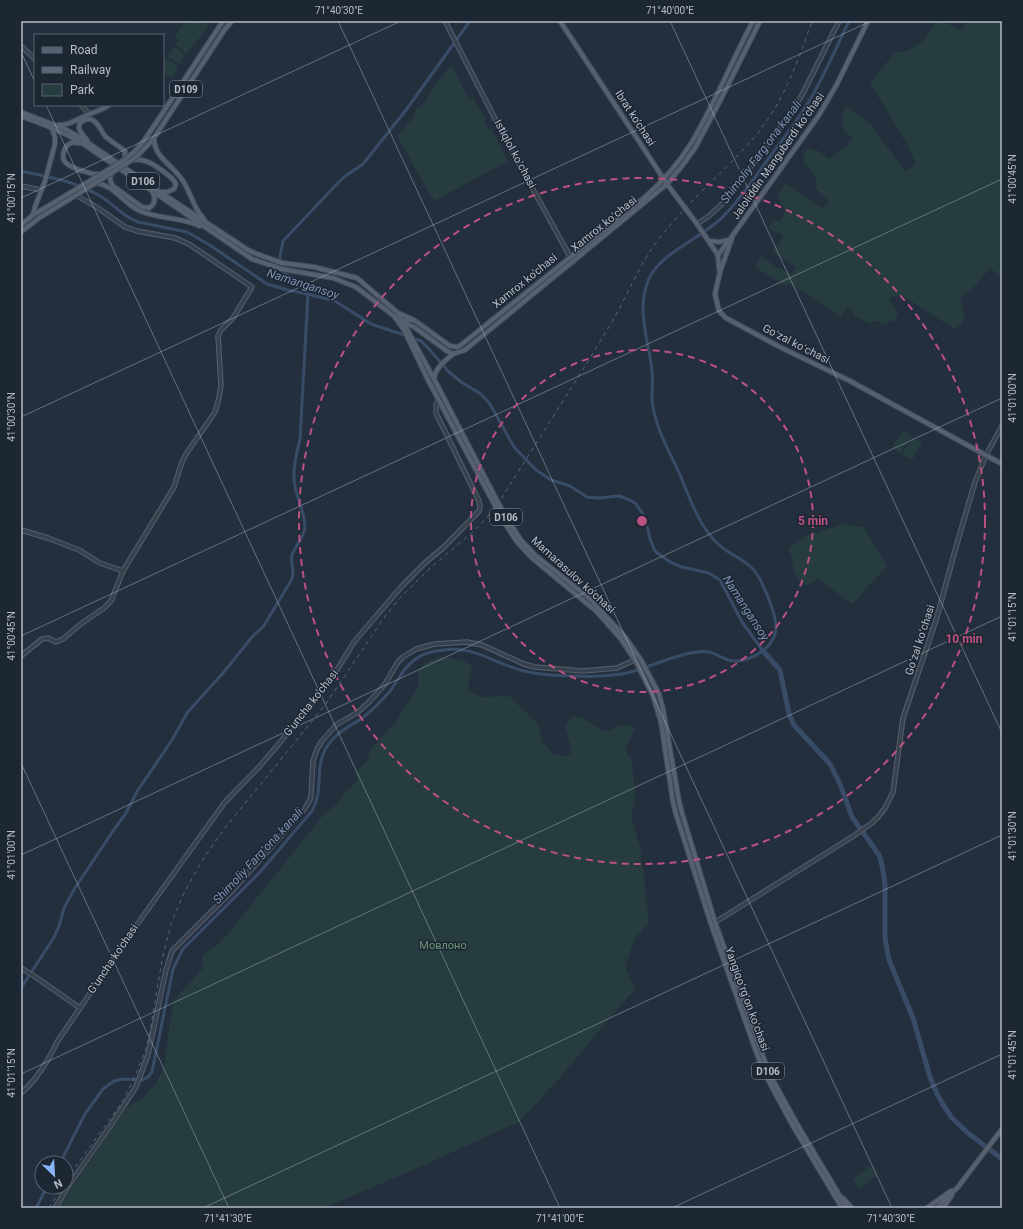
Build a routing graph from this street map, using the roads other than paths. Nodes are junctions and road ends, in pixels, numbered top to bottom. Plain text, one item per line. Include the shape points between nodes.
1 (232, 21) edge
2 (445, 21) edge
3 (560, 21) edge
4 (753, 21) edge
5 (760, 21) edge
6 (838, 21) edge
7 (868, 21) edge
8 (222, 22) edge
9 (227, 23) edge
10 (21, 46) edge
11 (34, 58) edge
12 (164, 104) edge
13 (83, 106) edge
14 (107, 106) edge
15 (168, 106) junction
16 (21, 112) edge
17 (89, 114) junction
18 (21, 116) edge
19 (45, 123) junction
20 (51, 126) junction
21 (154, 138) junction
22 (82, 143) junction
23 (90, 143) junction
24 (136, 153) junction
25 (124, 160) junction
26 (132, 160) junction
27 (113, 172) junction
28 (100, 174) junction
29 (664, 178) junction
30 (96, 183) junction
31 (667, 184) junction
32 (21, 186) edge
33 (41, 190) junction
34 (160, 192) junction
35 (153, 193) junction
36 (77, 194) junction
37 (50, 205) junction
38 (53, 209) junction
39 (33, 215) junction
40 (698, 223) junction
41 (21, 224) edge
42 (210, 228) junction
43 (21, 232) edge
44 (733, 235) junction
45 (708, 240) junction
46 (729, 240) junction
47 (718, 255) junction
48 (570, 256) junction
49 (573, 262) junction
50 (720, 272) junction
51 (398, 313) junction
52 (414, 320) junction
53 (402, 323) junction
54 (413, 344) junction
55 (453, 354) junction
56 (434, 379) junction
57 (442, 399) junction
58 (1002, 426) edge
59 (986, 455) junction
60 (1002, 464) edge
61 (21, 530) edge
62 (123, 571) junction
63 (21, 656) edge
64 (641, 658) junction
65 (636, 661) junction
66 (713, 923) junction
67 (21, 968) edge
68 (80, 1008) junction
69 (21, 1093) edge
70 (1002, 1129) edge
71 (958, 1187) junction
72 (838, 1192) junction
73 (841, 1207) edge
74 (56, 1208) edge
75 (847, 1208) edge
76 (852, 1208) edge
77 (927, 1208) edge
78 (937, 1208) edge
79 (943, 1208) edge

1 - 9 main road, D109
2 - 48 street, Istiqlol koʻchasi
3 - 29 main road, Ibrat ko'chasi
4 - 29 main road, Xamrox ko'chasi via 692,142
5 - 31 main road, Xamrox koʻchasi via 695,148
6 - 40 street via 791,114 723,203
7 - 44 main road, Jaloliddin Manguberdi koʻchasi via 819,115
8 - 15 main road, D109
9 - 21 main road, D109
10 - 11 street
12 - 15 main road
13 - 17 street
14 - 17 main road
15 - 24 main road, D109
16 - 19 main road, D106
17 - 20 main road via 68,124
18 - 19 main road, D106
19 - 20 main road, D106
20 - 22 main road, D106
20 - 23 main road, D106 via 65,129
20 - 33 main road via 56,140
21 - 24 main road, D109
21 - 42 main road via 157,153 179,174 195,206
22 - 28 main road via 72,143 64,149 64,161 87,172
22 - 35 main road, D106
23 - 25 main road via 79,127 86,119 92,119 105,136 125,151
23 - 34 main road, D106
24 - 25 main road, D109, bridge
24 - 26 main road, D109, bridge
25 - 28 main road, D109, bridge
26 - 27 main road, D109, bridge
26 - 34 main road via 146,161 175,180 174,189
27 - 30 main road, D109, bridge
27 - 35 main road via 110,177 112,184 142,207 148,208 153,204
28 - 37 main road, D109, bridge
29 - 31 main road, Ibrat ko'chasi
29 - 48 main road, Xamrox ko'chasi via 644,198
30 - 36 main road, D109, bridge
30 - 42 main road via 106,186 140,211 190,221
31 - 40 main road, Ibrat ko'chasi
31 - 49 main road, Xamrox koʻchasi
32 - 33 street
33 - 39 main road
34 - 42 main road, D106
35 - 42 main road, D106
36 - 38 main road, D109
36 - 62 street via 125,227 175,238 189,244 252,287 233,318 218,336 220,386 215,412 186,454 174,487
37 - 38 main road
37 - 39 main road, D109
38 - 43 main road, D109
39 - 41 main road, D109
40 - 45 main road, Ibrat ko'chasi
42 - 51 main road, D106 via 248,250 276,261 356,278
42 - 53 main road, D106 via 252,259 282,269 333,278 356,287
44 - 46 main road, Jaloliddin Manguberdi koʻchasi
44 - 50 main road
45 - 46 main road
45 - 47 main road, Ibrat ko'chasi
46 - 47 main road, Jaloliddin Manguberdi koʻchasi
47 - 50 main road
48 - 49 street, Istiqlol koʻchasi
48 - 52 main road, Xamrox ko'chasi via 457,347 450,346
49 - 55 main road, Xamrox koʻchasi via 465,350
50 - 59 main road, Goʻzal koʻchasi via 715,294 719,311 726,318
51 - 52 main road
51 - 53 main road, D106
52 - 53 main road
53 - 54 main road, D106
53 - 55 main road via 414,327
54 - 56 main road, Mamarasulov ko'chasi / D106
54 - 57 main road, Mamarasulov ko'chasi / D106 via 428,380
55 - 56 main road, Xamrox koʻchasi via 438,367
56 - 57 main road, Mamarasulov ko'chasi / D106
57 - 64 main road, Mamarasulov ko'chasi / D106 via 505,516 521,540 535,556 590,599
57 - 65 main road, Mamarasulov ko'chasi / D106 via 501,517 517,542 532,558 596,611 621,639
57 - 68 street, G'uncha ko'chasi via 436,404 436,413 479,501 479,511 401,587 354,642 332,678 293,728 225,802
58 - 59 street, Goʻzal koʻchasi
59 - 60 main road, Goʻzal koʻchasi
59 - 66 street, Goʻzal koʻchasi via 971,494 938,617 903,718 893,792 885,808 868,826 852,837
61 - 62 street via 79,550 100,563
62 - 63 street via 109,604 63,639 56,642 44,638
64 - 65 street
64 - 66 main road, Mamarasulov ko'chasi / D106 via 663,708 679,801
65 - 66 main road, Mamarasulov ko'chasi / D106 via 653,696 661,722 676,814
65 - 74 street via 617,668 583,671 535,667 482,645 467,642 435,644 416,649 403,657 370,701 358,712 336,725 322,741 313,761 310,800 285,832 234,889 172,951 148,1055 136,1087
66 - 72 main road, Yangiqoʻrgʻon koʻchasi / D106 via 769,1073
66 - 73 main road, Yangiqoʻrgʻon koʻchasi / D106 via 766,1075
67 - 68 street
68 - 69 street, G'uncha ko'chasi via 57,1042 51,1056
70 - 71 main road
71 - 77 main road
71 - 78 main road
71 - 79 main road
72 - 75 main road, Yangiqoʻrgʻon koʻchasi / D106
72 - 76 main road

